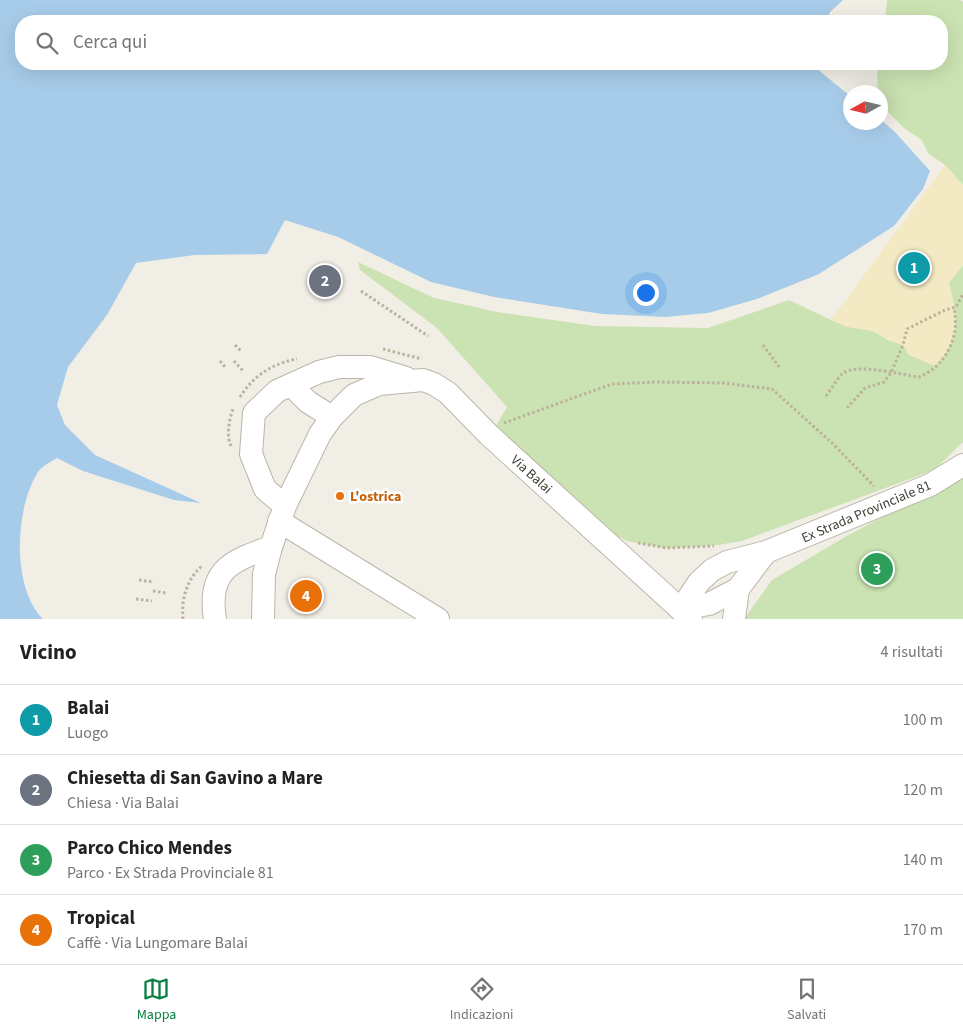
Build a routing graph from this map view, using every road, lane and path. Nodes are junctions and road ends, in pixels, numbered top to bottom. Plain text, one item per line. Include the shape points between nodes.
1 (361, 291) dead end
2 (963, 294) edge
3 (954, 308) junction
4 (428, 336) dead end
5 (235, 345) dead end
6 (763, 345) dead end
7 (242, 352) dead end
8 (220, 361) dead end
9 (234, 361) dead end
10 (226, 368) dead end
11 (780, 368) dead end
12 (244, 372) dead end
13 (891, 373) junction
14 (412, 380) junction
15 (291, 385) junction
16 (826, 396) dead end
17 (847, 408) dead end
18 (332, 417) junction
19 (496, 426) dead end
20 (963, 465) edge
21 (878, 490) dead end
22 (282, 513) junction
23 (636, 543) dead end
24 (718, 545) dead end
25 (271, 547) junction
26 (766, 552) junction
27 (139, 580) dead end
28 (154, 582) dead end
29 (738, 589) junction
30 (153, 591) dead end
31 (166, 593) dead end
32 (136, 600) dead end
33 (152, 601) dead end
34 (686, 614) edge
35 (215, 619) edge
36 (263, 619) edge
37 (438, 619) edge
38 (734, 619) edge

1 - 4 path
2 - 3 path
3 - 13 path via 907,329
3 - 13 path via 954,339 947,354 925,375
5 - 7 path
6 - 11 path
8 - 10 path
9 - 12 path
13 - 16 path via 853,369 842,374
13 - 17 path via 884,382 866,388
14 - 15 street via 370,367 339,367
14 - 18 street, Via Balai via 379,384 354,395
14 - 34 street, Via Balai via 429,382 448,393 489,435
15 - 18 street via 308,402
15 - 22 street via 277,391 254,413 251,454 266,490
18 - 22 street via 320,434
19 - 21 path via 612,384 724,383 772,389 832,442
20 - 26 street, Ex Strada Provinciale 81 via 930,485
22 - 25 street
22 - 37 street
23 - 24 path via 667,548
25 - 35 street via 230,564 220,574 214,590
25 - 36 street via 264,574
26 - 29 street
26 - 34 street, Ex Strada Provinciale 81 via 728,562 712,570 699,582
27 - 28 path
29 - 34 street
29 - 38 street
30 - 31 path
32 - 33 path

